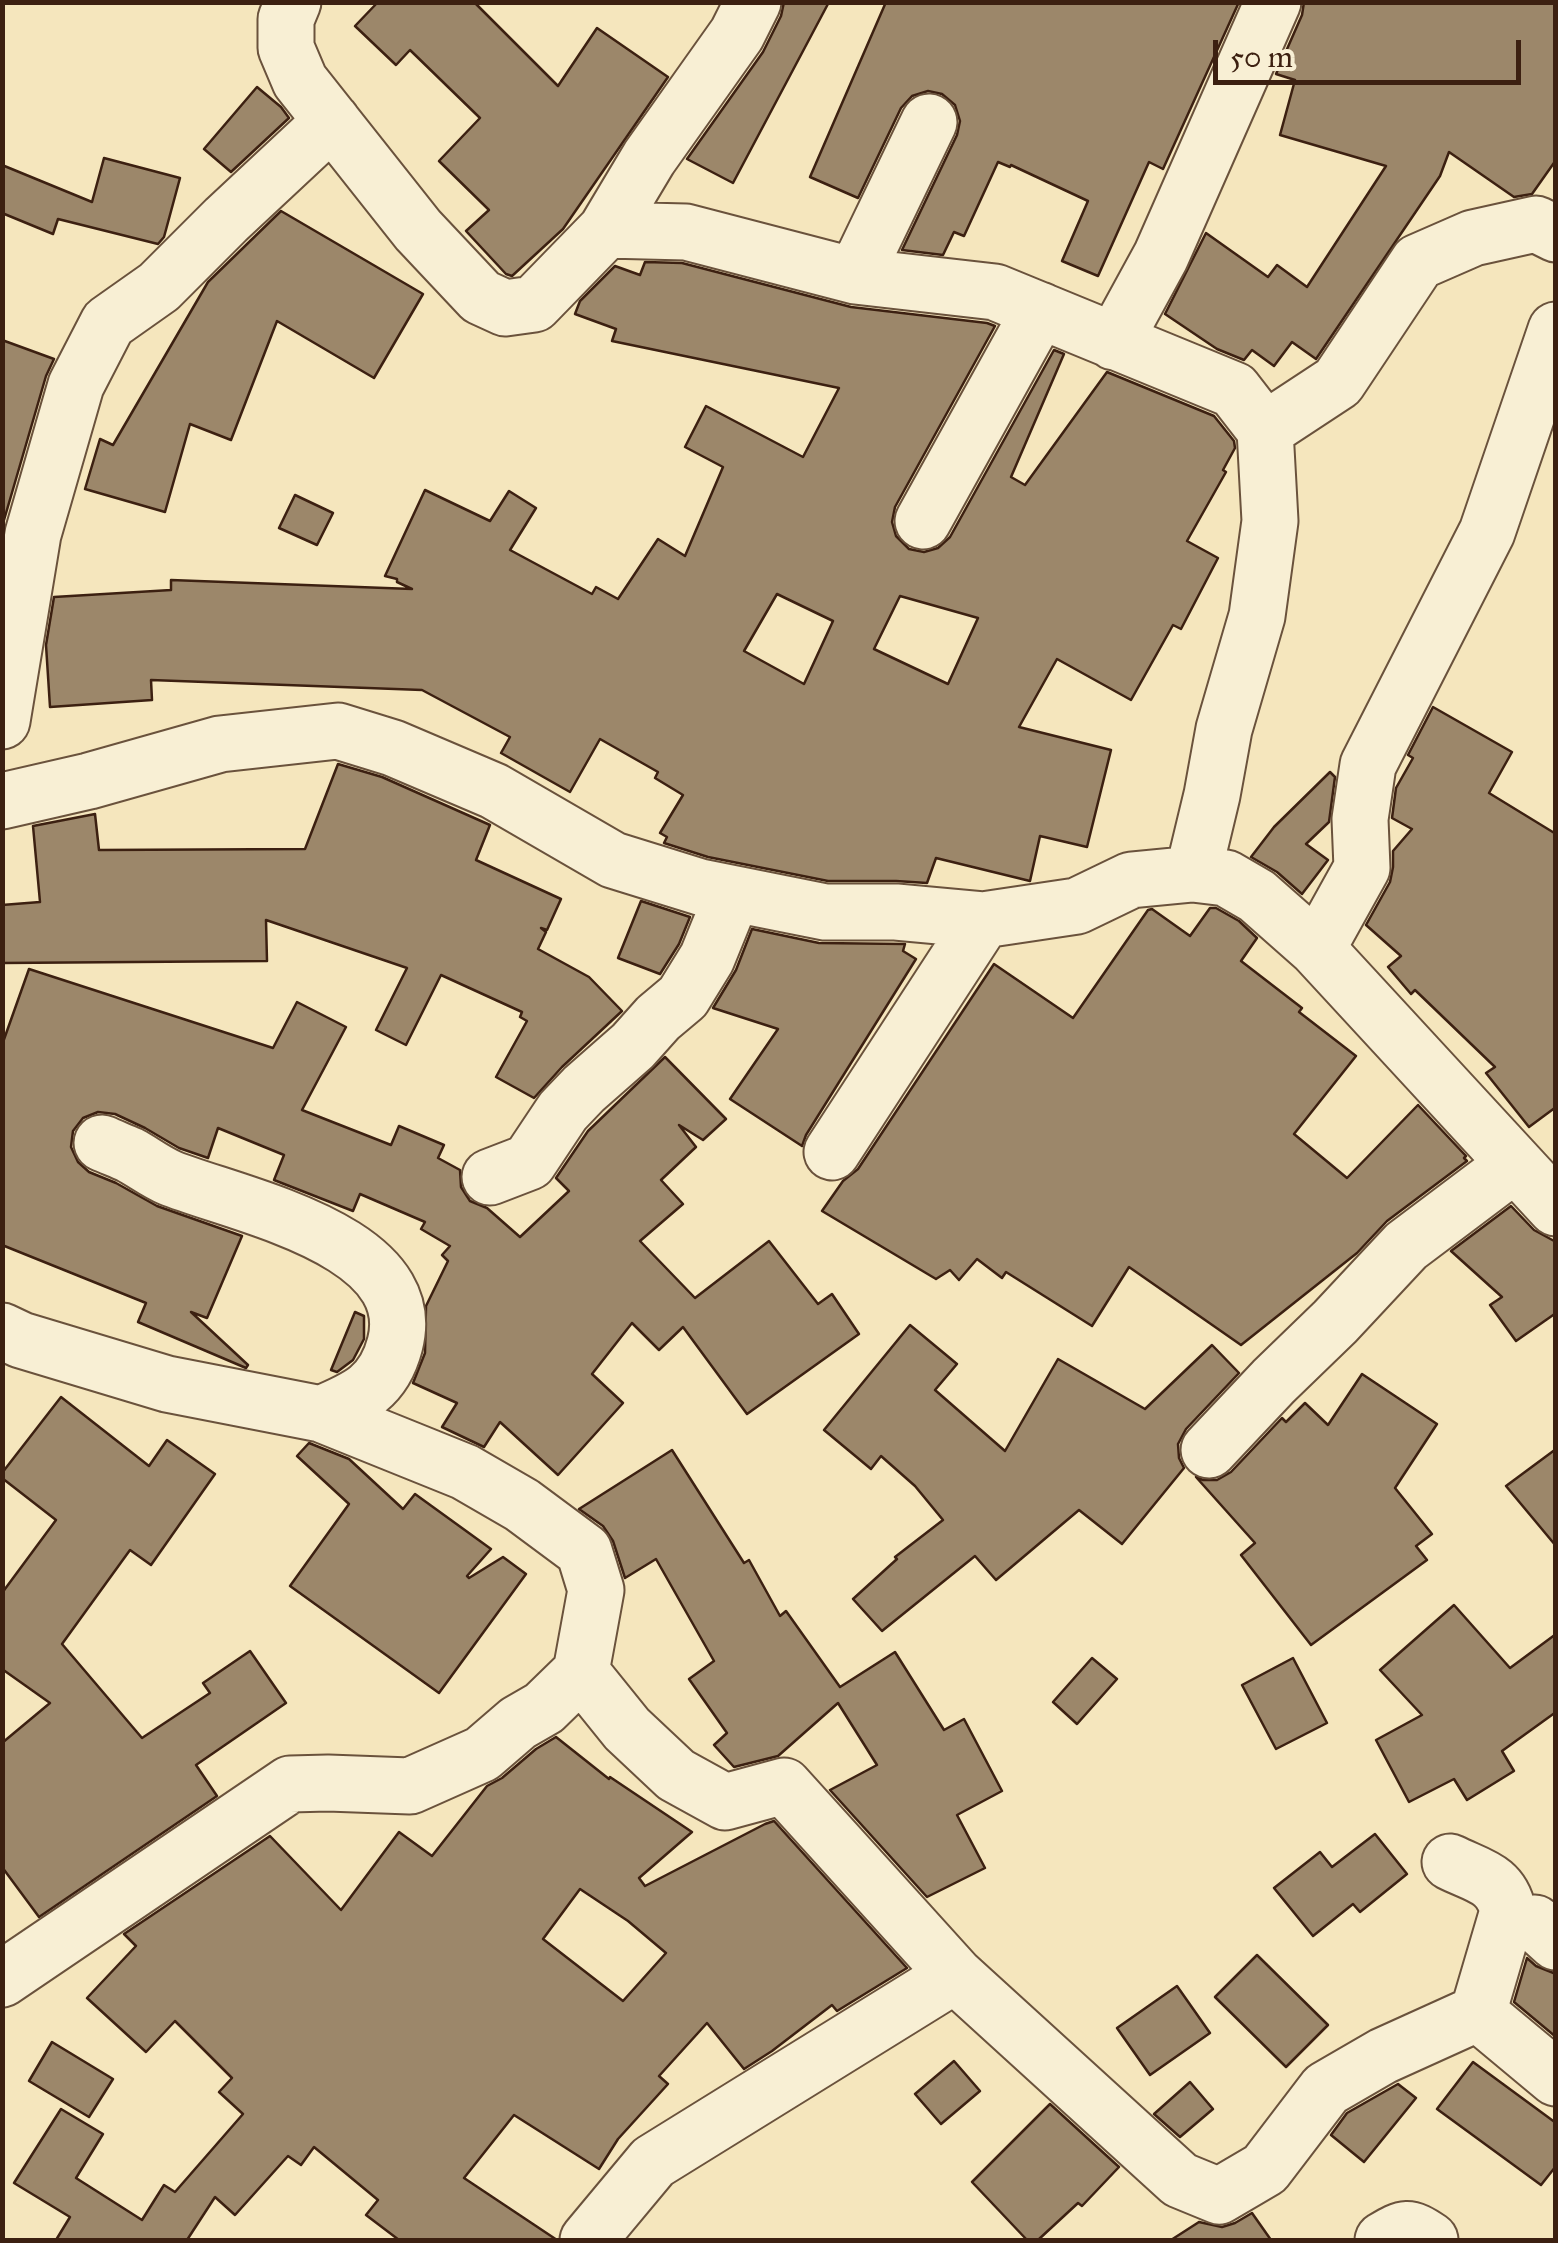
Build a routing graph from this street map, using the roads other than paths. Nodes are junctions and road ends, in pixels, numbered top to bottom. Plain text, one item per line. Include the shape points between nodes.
1 (293, 2) edge
2 (753, 2) edge
3 (1273, 2) edge
4 (332, 121) junction
5 (929, 122) dead end
6 (606, 230) junction
7 (1556, 234) edge
8 (855, 276) junction
9 (1040, 310) junction
10 (1555, 330) edge
11 (1114, 342) junction
12 (1265, 430) junction
13 (923, 521) dead end
14 (2, 721) edge
15 (2, 801) edge
16 (1193, 874) junction
17 (733, 894) junction
18 (983, 920) junction
19 (1317, 949) junction
20 (102, 1144) dead end
21 (832, 1152) dead end
22 (1515, 1164) junction
23 (490, 1177) dead end
24 (1556, 1208) edge
25 (2, 1330) edge
26 (321, 1414) junction
27 (1209, 1450) dead end
28 (581, 1672) junction
29 (1450, 1862) dead end
30 (954, 1975) junction
31 (2, 1979) edge
32 (1478, 2013) junction
33 (1556, 2078) edge
34 (588, 2240) edge
35 (1383, 2240) edge
36 (1430, 2240) edge

1 - 4 street via 286,48 300,81
2 - 6 street
3 - 11 street via 1161,256
4 - 6 street via 418,230 481,297 504,308 534,304
4 - 14 street via 159,286 108,323 76,385 33,534
5 - 8 street
6 - 8 street via 686,232
7 - 12 street via 1536,224 1473,238 1418,262 1338,382
8 - 9 street via 995,292
9 - 11 street
9 - 13 street
10 - 19 street via 1487,532 1368,766 1362,868
11 - 12 street via 1234,390
12 - 16 street via 1270,521 1257,616
15 - 17 street via 220,744 338,731 494,790 613,860
16 - 18 street via 1131,880 1077,906
16 - 19 street via 1226,878 1257,896
17 - 18 street via 825,912
17 - 23 street via 683,997 562,1111 529,1162
18 - 21 street
19 - 22 street
20 - 26 street via 166,1176 321,1233 357,1253 381,1278 397,1310 396,1340 384,1373 356,1400
22 - 24 street
22 - 27 street via 1406,1246
25 - 26 street via 167,1384
26 - 28 street via 465,1472 584,1550 596,1590
28 - 30 street via 676,1775 726,1802 784,1786
28 - 31 street via 482,1754 410,1786 290,1784
29 - 32 street via 1497,1885 1508,1911
30 - 32 street via 1180,2180 1219,2196 1266,2169 1326,2089
30 - 34 street via 652,2162
32 - 33 street
35 - 36 street via 1407,2228

